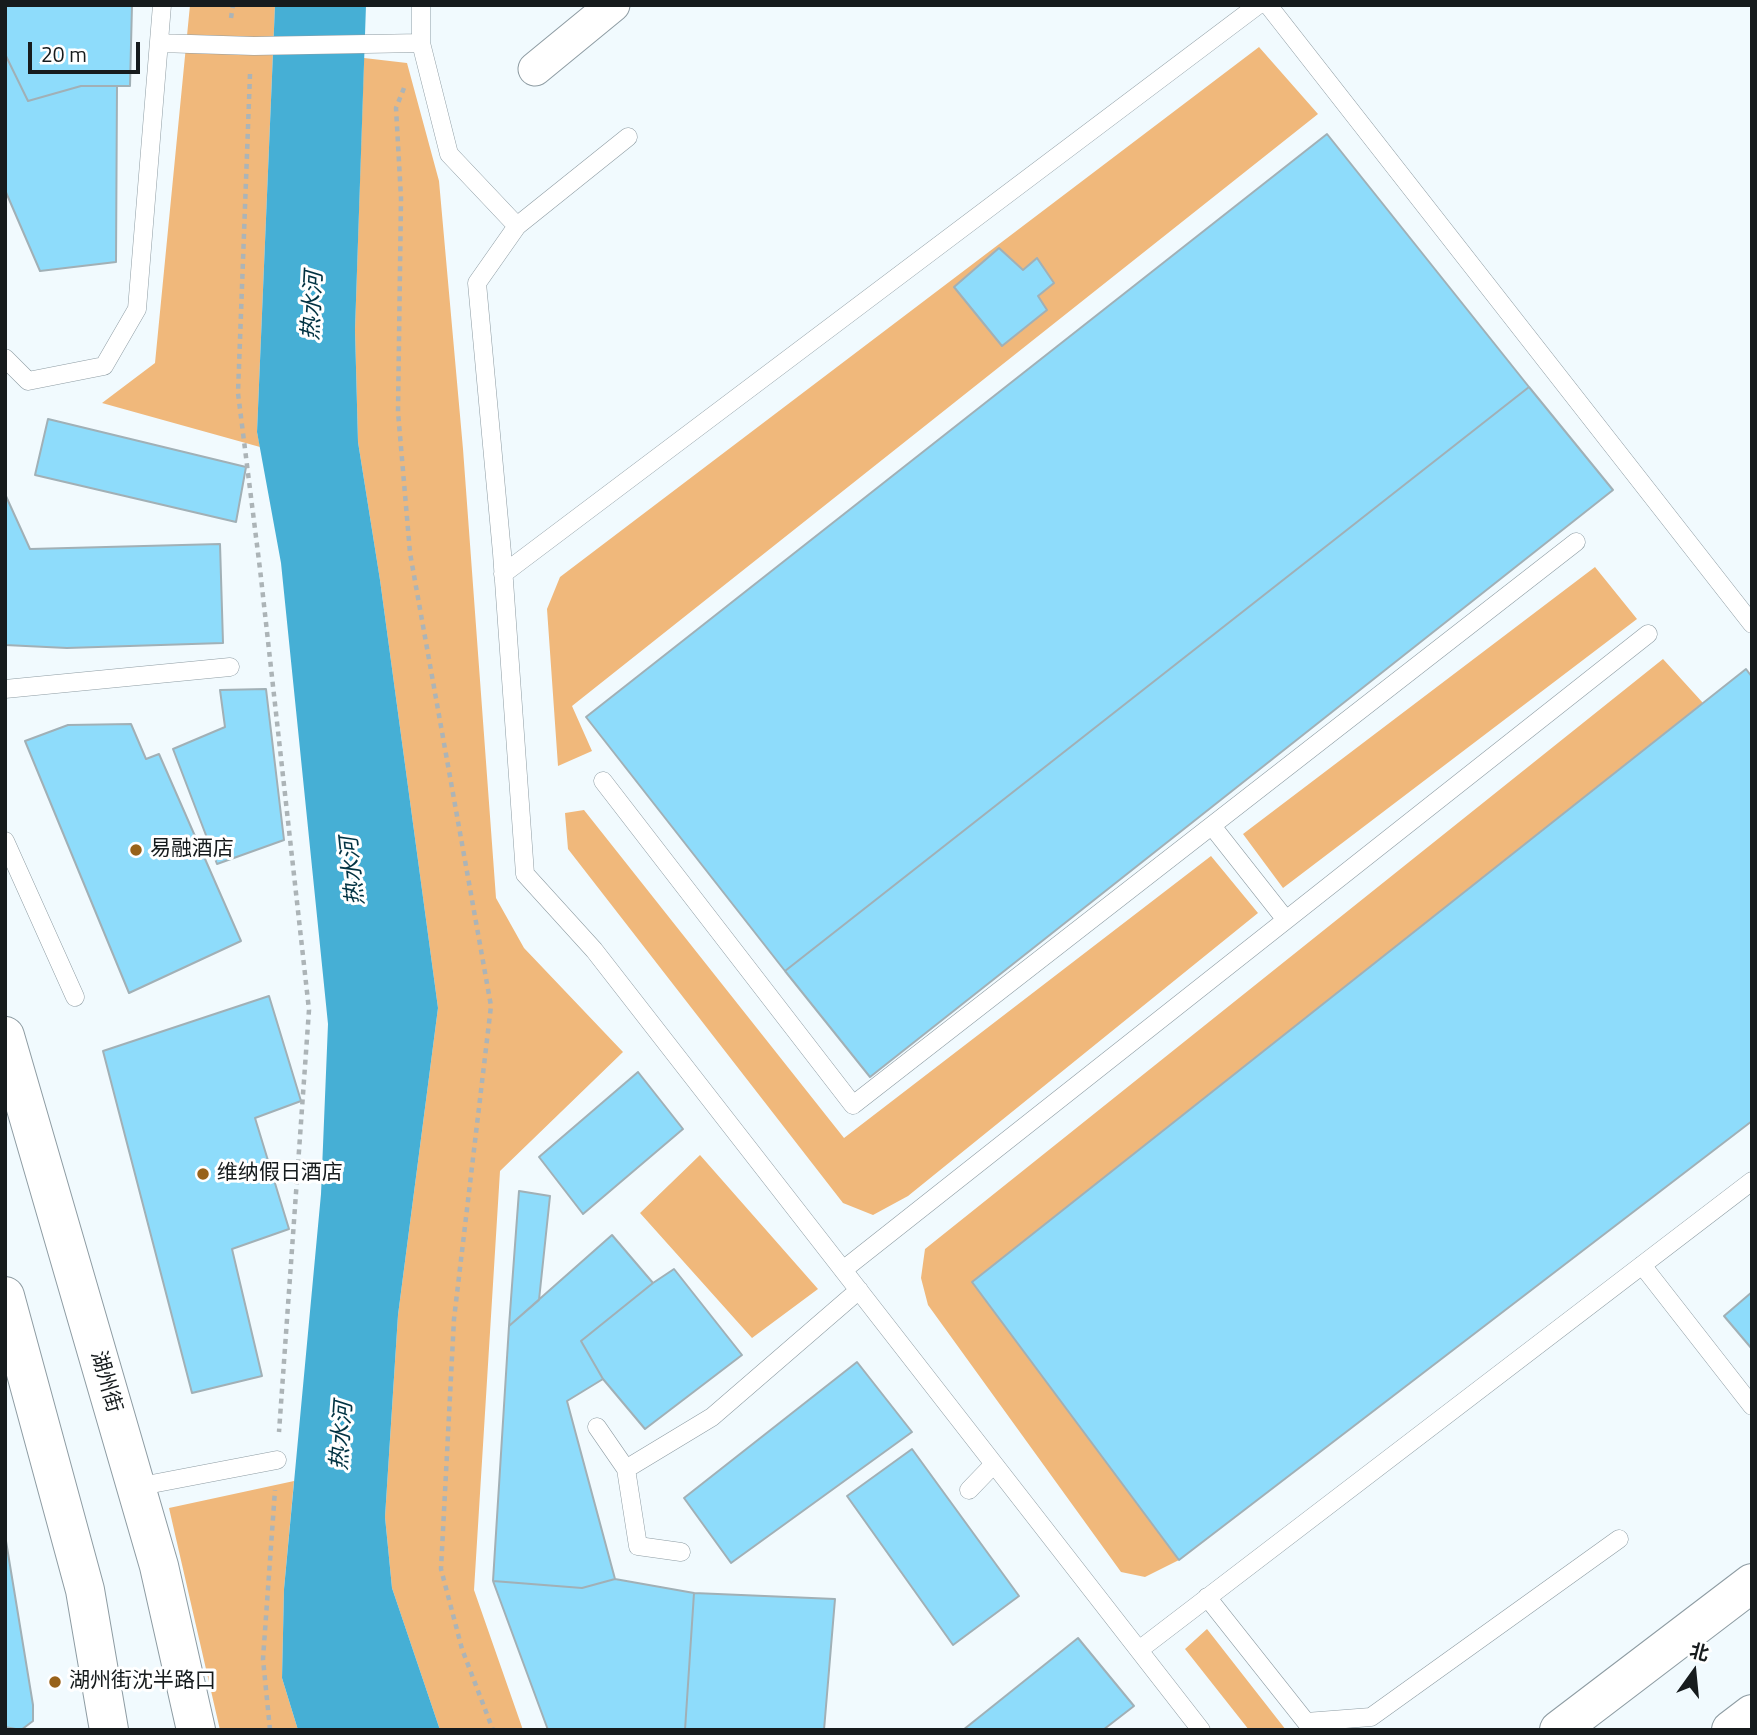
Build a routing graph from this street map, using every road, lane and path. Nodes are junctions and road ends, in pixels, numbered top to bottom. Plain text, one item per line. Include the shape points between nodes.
1 (162, 5) edge
2 (233, 5) edge
3 (421, 5) edge
4 (613, 5) edge
5 (1258, 5) edge
6 (1268, 5) edge
7 (159, 43) junction
8 (421, 43) junction
9 (225, 46) junction
10 (535, 69) dead end
11 (628, 137) dead end
12 (517, 226) junction
13 (5, 358) edge
14 (1576, 542) dead end
15 (503, 574) junction
16 (1752, 624) edge
17 (1648, 634) dead end
18 (230, 667) dead end
19 (5, 689) edge
20 (603, 781) dead end
21 (1212, 826) junction
22 (5, 841) edge
23 (1286, 920) junction
24 (75, 997) dead end
25 (5, 1036) edge
26 (1752, 1181) edge
27 (1642, 1265) junction
28 (843, 1270) junction
29 (859, 1290) junction
30 (5, 1296) edge
31 (1752, 1406) edge
32 (597, 1427) dead end
33 (277, 1460) junction
34 (994, 1464) junction
35 (626, 1469) junction
36 (136, 1487) junction
37 (969, 1490) dead end
38 (1619, 1539) dead end
39 (681, 1552) dead end
40 (1752, 1583) edge
41 (1207, 1597) junction
42 (1139, 1650) junction
43 (1752, 1714) edge
44 (110, 1730) edge
45 (196, 1730) edge
46 (270, 1730) edge
47 (493, 1730) edge
48 (1201, 1730) edge
49 (1559, 1730) edge
50 (1731, 1730) edge

1 - 7 lane
2 - 9 path
3 - 8 lane
4 - 10 street
5 - 15 lane
6 - 16 lane
7 - 9 lane
7 - 13 lane via 137,309 104,366 28,381
8 - 9 lane
8 - 12 lane via 449,154
8 - 47 path via 396,108 401,198 398,412 410,553 491,1006 454,1319 441,1569 462,1649
9 - 33 path via 250,66 238,393 309,1010
11 - 12 lane
12 - 15 lane via 477,283
14 - 21 lane
15 - 28 lane via 525,874 594,950
17 - 23 lane
18 - 19 lane
20 - 21 lane via 853,1105
21 - 23 lane
22 - 24 lane
23 - 28 lane
25 - 36 main road, 湖州街
26 - 27 lane
27 - 31 lane
27 - 41 lane
28 - 29 lane
29 - 34 lane
29 - 35 lane via 712,1417
30 - 44 main road via 85,1590
32 - 35 lane
33 - 36 lane
33 - 46 path via 263,1659
34 - 37 lane
34 - 42 lane
35 - 39 lane via 638,1546
36 - 45 main road, 湖州街
38 - 41 lane via 1371,1717 1306,1722
40 - 49 main road
41 - 42 lane
42 - 48 lane
43 - 50 main road

